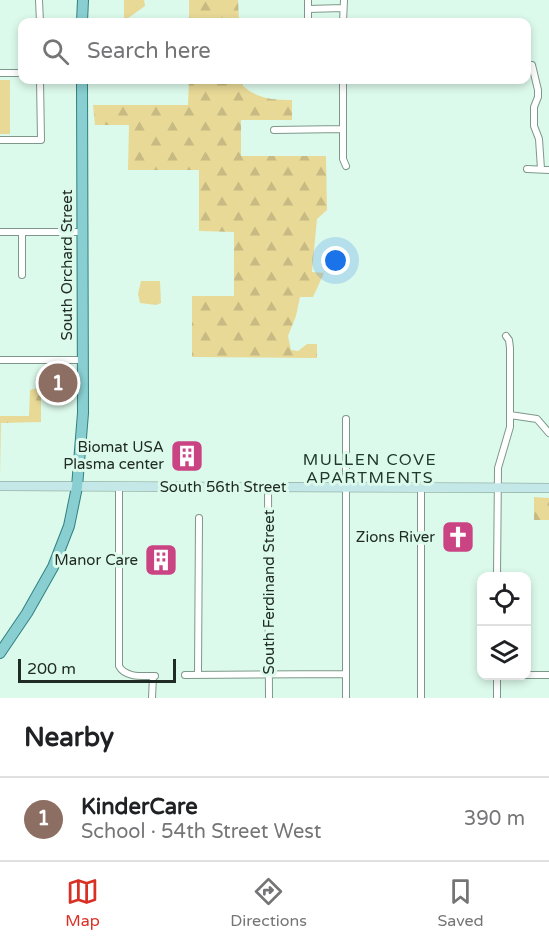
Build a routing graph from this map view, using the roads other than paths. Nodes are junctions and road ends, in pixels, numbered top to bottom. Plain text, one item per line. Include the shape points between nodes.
1 (39, 0) edge
2 (83, 0) edge
3 (308, 0) edge
4 (344, 0) edge
5 (344, 8) junction
6 (308, 9) junction
7 (40, 18) edge
8 (82, 18) edge
9 (308, 18) edge
10 (343, 18) edge
11 (532, 64) dead end
12 (0, 73) edge
13 (18, 73) edge
14 (40, 84) edge
15 (82, 84) edge
16 (343, 84) edge
17 (342, 129) junction
18 (274, 130) dead end
19 (0, 140) edge
20 (346, 166) dead end
21 (527, 169) dead end
22 (541, 169) junction
23 (549, 170) edge
24 (0, 232) edge
25 (22, 232) junction
26 (82, 232) junction
27 (22, 275) dead end
28 (506, 336) dead end
29 (0, 360) edge
30 (82, 360) junction
31 (510, 415) junction
32 (346, 419) dead end
33 (549, 433) edge
34 (0, 486) edge
35 (76, 487) junction
36 (119, 487) junction
37 (268, 487) junction
38 (346, 487) junction
39 (422, 487) junction
40 (497, 487) junction
41 (549, 488) edge
42 (199, 518) dead end
43 (497, 572) edge
44 (0, 653) edge
45 (198, 674) junction
46 (346, 674) junction
47 (185, 675) dead end
48 (269, 675) junction
49 (531, 675) edge
50 (549, 675) edge
51 (496, 680) edge
52 (152, 698) edge
53 (269, 698) edge
54 (346, 698) edge
55 (421, 698) edge
56 (496, 698) edge

1 - 7 street
2 - 8 main road
3 - 6 street
4 - 5 street
5 - 6 street
5 - 10 street
6 - 9 street
11 - 22 street via 538,90 534,119
12 - 13 street
14 - 19 street via 41,140
15 - 26 main road, South Orchard Street
16 - 17 street
17 - 18 street
17 - 20 street
21 - 22 street
22 - 23 street
24 - 25 street
25 - 26 street
25 - 27 street
26 - 30 main road, South Orchard Street
28 - 31 street via 510,348
29 - 30 street
30 - 35 main road, South Orchard Street via 83,421
31 - 33 street via 537,419
31 - 40 street
32 - 38 street
34 - 35 main road, South 56th Street
35 - 36 main road, South 56th Street
35 - 44 main road, South Orchard Street via 69,526 53,567
36 - 37 main road, South 56th Street
36 - 52 street via 118,661 126,673 154,676
37 - 38 main road, South 56th Street
37 - 48 street, South Ferdinand Street
38 - 39 main road, South 56th Street
38 - 46 street
39 - 40 main road, South 56th Street
39 - 55 street
40 - 41 main road, South 56th Street
40 - 43 street
42 - 45 street
45 - 47 street
45 - 48 street
46 - 48 street
46 - 54 street
48 - 53 street, South Ferdinand Street
49 - 50 street
51 - 56 street

